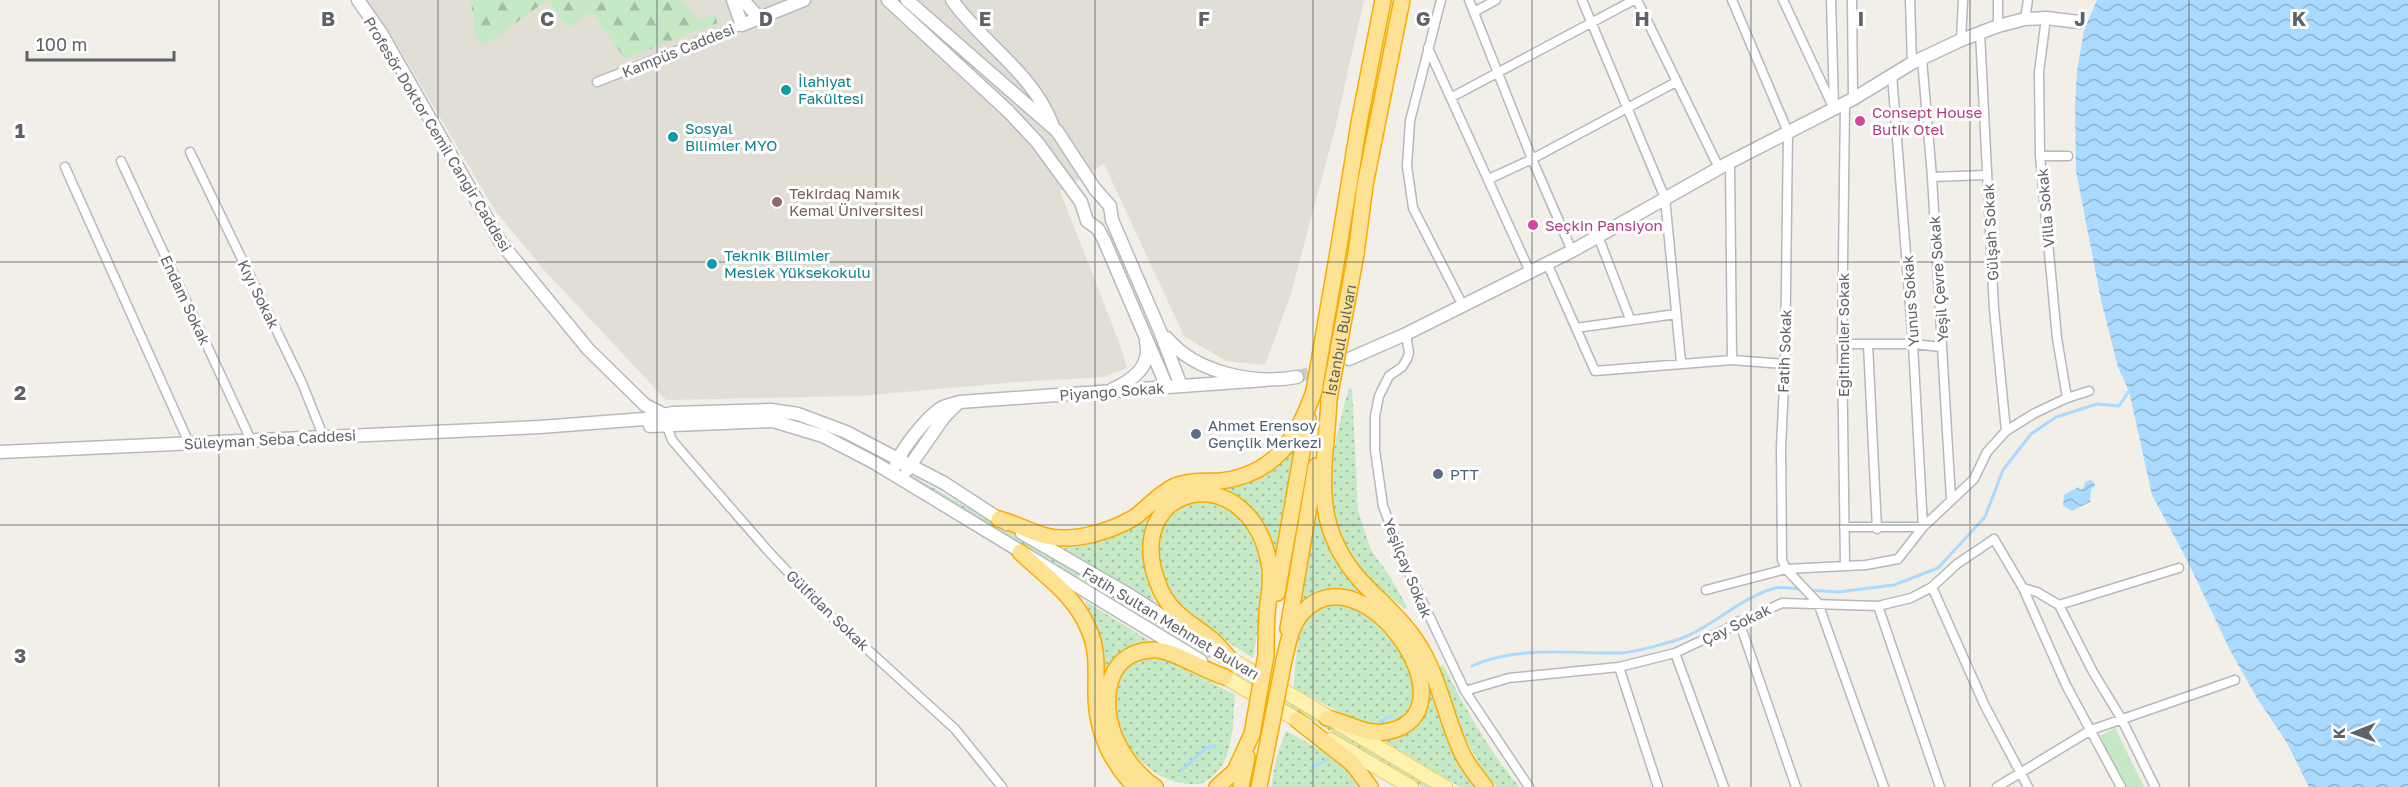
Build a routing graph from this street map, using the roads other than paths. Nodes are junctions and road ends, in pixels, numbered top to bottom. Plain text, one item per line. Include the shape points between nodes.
1 (358, 0) edge
2 (733, 0) edge
3 (743, 0) edge
4 (804, 0) edge
5 (888, 0) edge
6 (907, 0) edge
7 (952, 0) edge
8 (1383, 0) edge
9 (1402, 0) edge
10 (1441, 0) edge
11 (1469, 0) edge
12 (1496, 0) edge
13 (1582, 0) edge
14 (1635, 0) edge
15 (1732, 0) edge
16 (1783, 0) edge
17 (1831, 0) edge
18 (1852, 0) edge
19 (1910, 0) edge
20 (1963, 0) edge
21 (1998, 0) edge
22 (2028, 0) edge
23 (1474, 12) junction
24 (759, 18) junction
25 (2046, 18) junction
26 (2025, 19) junction
27 (2079, 22) dead end
28 (1593, 24) junction
29 (742, 25) junction
30 (1998, 26) junction
31 (1980, 33) junction
32 (1962, 40) junction
33 (1428, 48) junction
34 (1917, 61) junction
35 (1499, 73) junction
36 (1892, 75) junction
37 (597, 82) dead end
38 (1676, 82) junction
39 (1452, 97) junction
40 (1844, 104) junction
41 (1629, 108) junction
42 (1053, 126) junction
43 (1788, 132) junction
44 (1037, 142) junction
45 (190, 152) dead end
46 (2040, 156) junction
47 (2068, 156) dead end
48 (1532, 159) junction
49 (121, 161) dead end
50 (1725, 165) junction
51 (65, 167) dead end
52 (1986, 175) junction
53 (1932, 177) junction
54 (1488, 179) junction
55 (1665, 198) junction
56 (1103, 199) junction
57 (1084, 209) junction
58 (1112, 220) junction
59 (1098, 229) junction
60 (1598, 236) junction
61 (1572, 251) junction
62 (1547, 263) junction
63 (1530, 272) junction
64 (1462, 304) junction
65 (1676, 314) junction
66 (1629, 319) junction
67 (1576, 328) junction
68 (1143, 329) junction
69 (1160, 330) junction
70 (1406, 334) junction
71 (1842, 344) junction
72 (1868, 344) junction
73 (1913, 344) junction
74 (1942, 346) junction
75 (1349, 359) dead end
76 (1732, 360) junction
77 (1681, 362) junction
78 (1785, 364) junction
79 (614, 375) junction
80 (1297, 377) tunnel mouth
81 (1265, 380) junction
82 (1181, 386) junction
83 (1167, 387) junction
84 (1109, 391) junction
85 (1314, 391) junction
86 (2089, 391) dead end
87 (2067, 398) junction
88 (1329, 399) junction
89 (960, 402) junction
90 (665, 419) junction
91 (646, 422) junction
92 (2006, 431) junction
93 (324, 438) junction
94 (251, 440) junction
95 (189, 443) junction
96 (0, 452) edge
97 (898, 458) junction
98 (910, 465) junction
99 (896, 475) junction
100 (1951, 499) junction
101 (999, 519) junction
102 (1844, 527) junction
103 (1923, 527) junction
104 (1877, 529) junction
105 (1020, 552) junction
106 (1845, 566) junction
107 (2179, 568) dead end
108 (1786, 569) junction
109 (1932, 587) junction
110 (2023, 588) junction
111 (1706, 590) dead end
112 (1818, 603) junction
113 (2059, 605) junction
114 (1878, 606) junction
115 (1739, 621) junction
116 (1675, 653) junction
117 (1266, 655) junction
118 (1228, 658) junction
119 (1284, 660) junction
120 (1619, 667) junction
121 (1225, 676) junction
122 (2235, 680) dead end
123 (1465, 692) junction
124 (1327, 718) junction
125 (2121, 718) junction
126 (1297, 720) junction
127 (2091, 730) junction
128 (1252, 734) junction
129 (1269, 737) junction
130 (2019, 772) junction
131 (1002, 787) edge
132 (1135, 787) edge
133 (1155, 787) edge
134 (1217, 787) edge
135 (1241, 787) edge
136 (1259, 787) edge
137 (1264, 787) edge
138 (1370, 787) edge
139 (1411, 787) edge
140 (1445, 787) edge
141 (1485, 787) edge
142 (1529, 787) edge
143 (1658, 787) edge
144 (1724, 787) edge
145 (1796, 787) edge
146 (1884, 787) edge
147 (1940, 787) edge
148 (1997, 787) edge
149 (2028, 787) edge
150 (2121, 787) edge
151 (2156, 787) edge

1 - 79 main road, Profesör Doktor Cemil Cangir Caddesi via 381,33 501,243
2 - 29 main road
3 - 24 main road
4 - 24 main road, Kampüs Caddesi
5 - 44 main road
6 - 42 main road
7 - 42 main road via 1034,88
8 - 85 highway, İstanbul Bulvarı, bridge
9 - 88 highway, İstanbul Bulvarı, bridge via 1365,185
10 - 33 street
11 - 23 street
12 - 23 street
13 - 28 street
14 - 28 street
14 - 38 street
15 - 43 street
16 - 40 street
17 - 40 street
18 - 40 street
19 - 34 street, Yeşil Çevre Sokak
20 - 32 street
21 - 30 street
22 - 26 street
23 - 35 street
24 - 29 main road, Kampüs Caddesi
25 - 26 main road
25 - 27 main road
25 - 46 street, Villa Sokak via 2039,72
26 - 30 main road
28 - 35 street
28 - 41 street
29 - 37 street, Kampüs Caddesi
30 - 31 main road
31 - 32 main road
31 - 52 street, Gülşah Sokak
32 - 34 main road
33 - 39 street
33 - 64 street via 1410,121 1409,187 1415,213
34 - 36 main road
34 - 53 street, Yeşil Çevre Sokak
35 - 39 street
35 - 48 street
36 - 40 main road
36 - 73 street, Yunus Sokak
38 - 41 street
38 - 50 street
39 - 54 street
40 - 43 main road
40 - 71 street, Eğitimciler Sokak
41 - 48 street
41 - 55 street
42 - 44 main road
42 - 56 main road
43 - 50 main road
43 - 78 street, Fatih Sokak
44 - 57 main road
45 - 93 street, Kıyı Sokak via 303,383
46 - 47 street
46 - 87 street, Villa Sokak via 2057,338
48 - 54 street
48 - 61 street
49 - 94 street, Endam Sokak
50 - 55 main road
50 - 76 street
51 - 95 street
52 - 53 street
52 - 92 street, Gülşah Sokak
53 - 74 street, Yeşil Çevre Sokak
54 - 63 street
55 - 60 main road
55 - 65 street
56 - 57 main road via 1091,200
56 - 58 main road via 1110,206
57 - 59 main road via 1087,221
58 - 59 main road
58 - 69 main road
59 - 68 main road
60 - 61 main road
60 - 66 street
61 - 62 main road
62 - 63 main road
62 - 67 street
63 - 64 main road
64 - 70 main road
65 - 66 street
65 - 77 street
66 - 67 street
67 - 77 street via 1595,371
68 - 83 main road
68 - 84 main road via 1145,363 1133,377
69 - 81 main road via 1195,361
69 - 82 main road
70 - 75 main road
70 - 123 street, Yeşilçay Sokak via 1407,359 1402,368 1389,376 1375,416 1379,486 1406,567
71 - 72 street
71 - 102 street, Eğitimciler Sokak
72 - 73 street
72 - 104 street
73 - 74 street
73 - 103 street, Yunus Sokak
74 - 100 street, Yeşil Çevre Sokak
76 - 77 street
76 - 78 street
78 - 108 street, Fatih Sokak via 1781,530
79 - 90 main road, Profesör Doktor Cemil Cangir Caddesi
79 - 91 main road, Profesör Doktor Cemil Cangir Caddesi
80 - 81 main road, Piyango Sokak
81 - 82 main road, Piyango Sokak
82 - 83 main road, Piyango Sokak
83 - 84 main road, Piyango Sokak
84 - 89 main road, Piyango Sokak
85 - 101 highway via 1294,437 1274,459 1248,474 1176,486 1134,518 1082,536 1048,536
85 - 117 highway, İstanbul Bulvarı
86 - 87 street
87 - 92 street
88 - 119 highway, İstanbul Bulvarı
88 - 141 highway via 1323,485 1324,507 1333,537 1353,572 1419,644 1463,756
89 - 97 main road, Piyango Sokak via 933,414
89 - 98 main road via 944,417
90 - 91 main road, Süleyman Seba Caddesi
90 - 97 main road, Süleyman Seba Caddesi via 737,410 783,411 830,425
90 - 99 main road, Süleyman Seba Caddesi via 786,423 823,436
90 - 131 street, Gülfidan Sokak via 672,440 769,552 822,609 955,729
91 - 93 main road, Süleyman Seba Caddesi
92 - 100 street via 1987,452 1974,479
93 - 94 main road, Süleyman Seba Caddesi
94 - 95 main road, Süleyman Seba Caddesi
95 - 96 main road, Süleyman Seba Caddesi
97 - 98 main road, Fatih Sultan Mehmet Bulvarı
97 - 99 main road
98 - 99 main road via 907,471
98 - 101 main road, Fatih Sultan Mehmet Bulvarı
99 - 105 main road, Fatih Sultan Mehmet Bulvarı
100 - 103 street
101 - 118 main road, Fatih Sultan Mehmet Bulvarı
102 - 104 street
102 - 106 street, Eğitimciler Sokak
103 - 104 street
103 - 106 street via 1898,560
105 - 121 main road, Fatih Sultan Mehmet Bulvarı
105 - 132 highway via 1063,590 1089,628 1095,651 1100,729 1112,758
106 - 108 street
107 - 113 street
108 - 111 street
108 - 112 street
109 - 110 street, Çay Sokak via 1994,539
109 - 114 street, Çay Sokak via 1911,598
109 - 130 street
110 - 113 street
110 - 127 street via 2066,685
112 - 114 street, Çay Sokak
112 - 115 street, Çay Sokak via 1782,603
112 - 146 street
113 - 125 street
114 - 147 street
115 - 116 street, Çay Sokak
115 - 145 street
116 - 120 street, Çay Sokak
116 - 144 street
117 - 118 highway via 1270,575 1260,538 1250,519 1232,501 1197,493 1176,501 1161,514 1152,534 1153,566 1161,591 1174,611 1208,636
117 - 128 highway, İstanbul Bulvarı, bridge
118 - 124 main road, Fatih Sultan Mehmet Bulvarı
119 - 124 highway via 1302,612 1330,598 1353,600 1365,606 1382,618 1402,642 1415,661 1421,682 1419,703 1411,718 1382,733
119 - 129 highway, İstanbul Bulvarı, bridge
120 - 123 street, Çay Sokak via 1509,678
120 - 143 street
121 - 126 main road, Fatih Sultan Mehmet Bulvarı
121 - 133 highway via 1161,650 1130,655 1116,668 1107,697 1112,727 1135,769
122 - 125 street
123 - 142 street, Yeşilçay Sokak
124 - 140 main road, Fatih Sultan Mehmet Bulvarı
125 - 127 street
125 - 151 street
126 - 138 highway via 1353,764
126 - 139 main road, Fatih Sultan Mehmet Bulvarı
127 - 130 street
127 - 150 street
128 - 134 highway via 1238,765
128 - 135 highway, İstanbul Bulvarı
129 - 136 highway, İstanbul Bulvarı
129 - 137 highway
130 - 148 street
130 - 149 street

